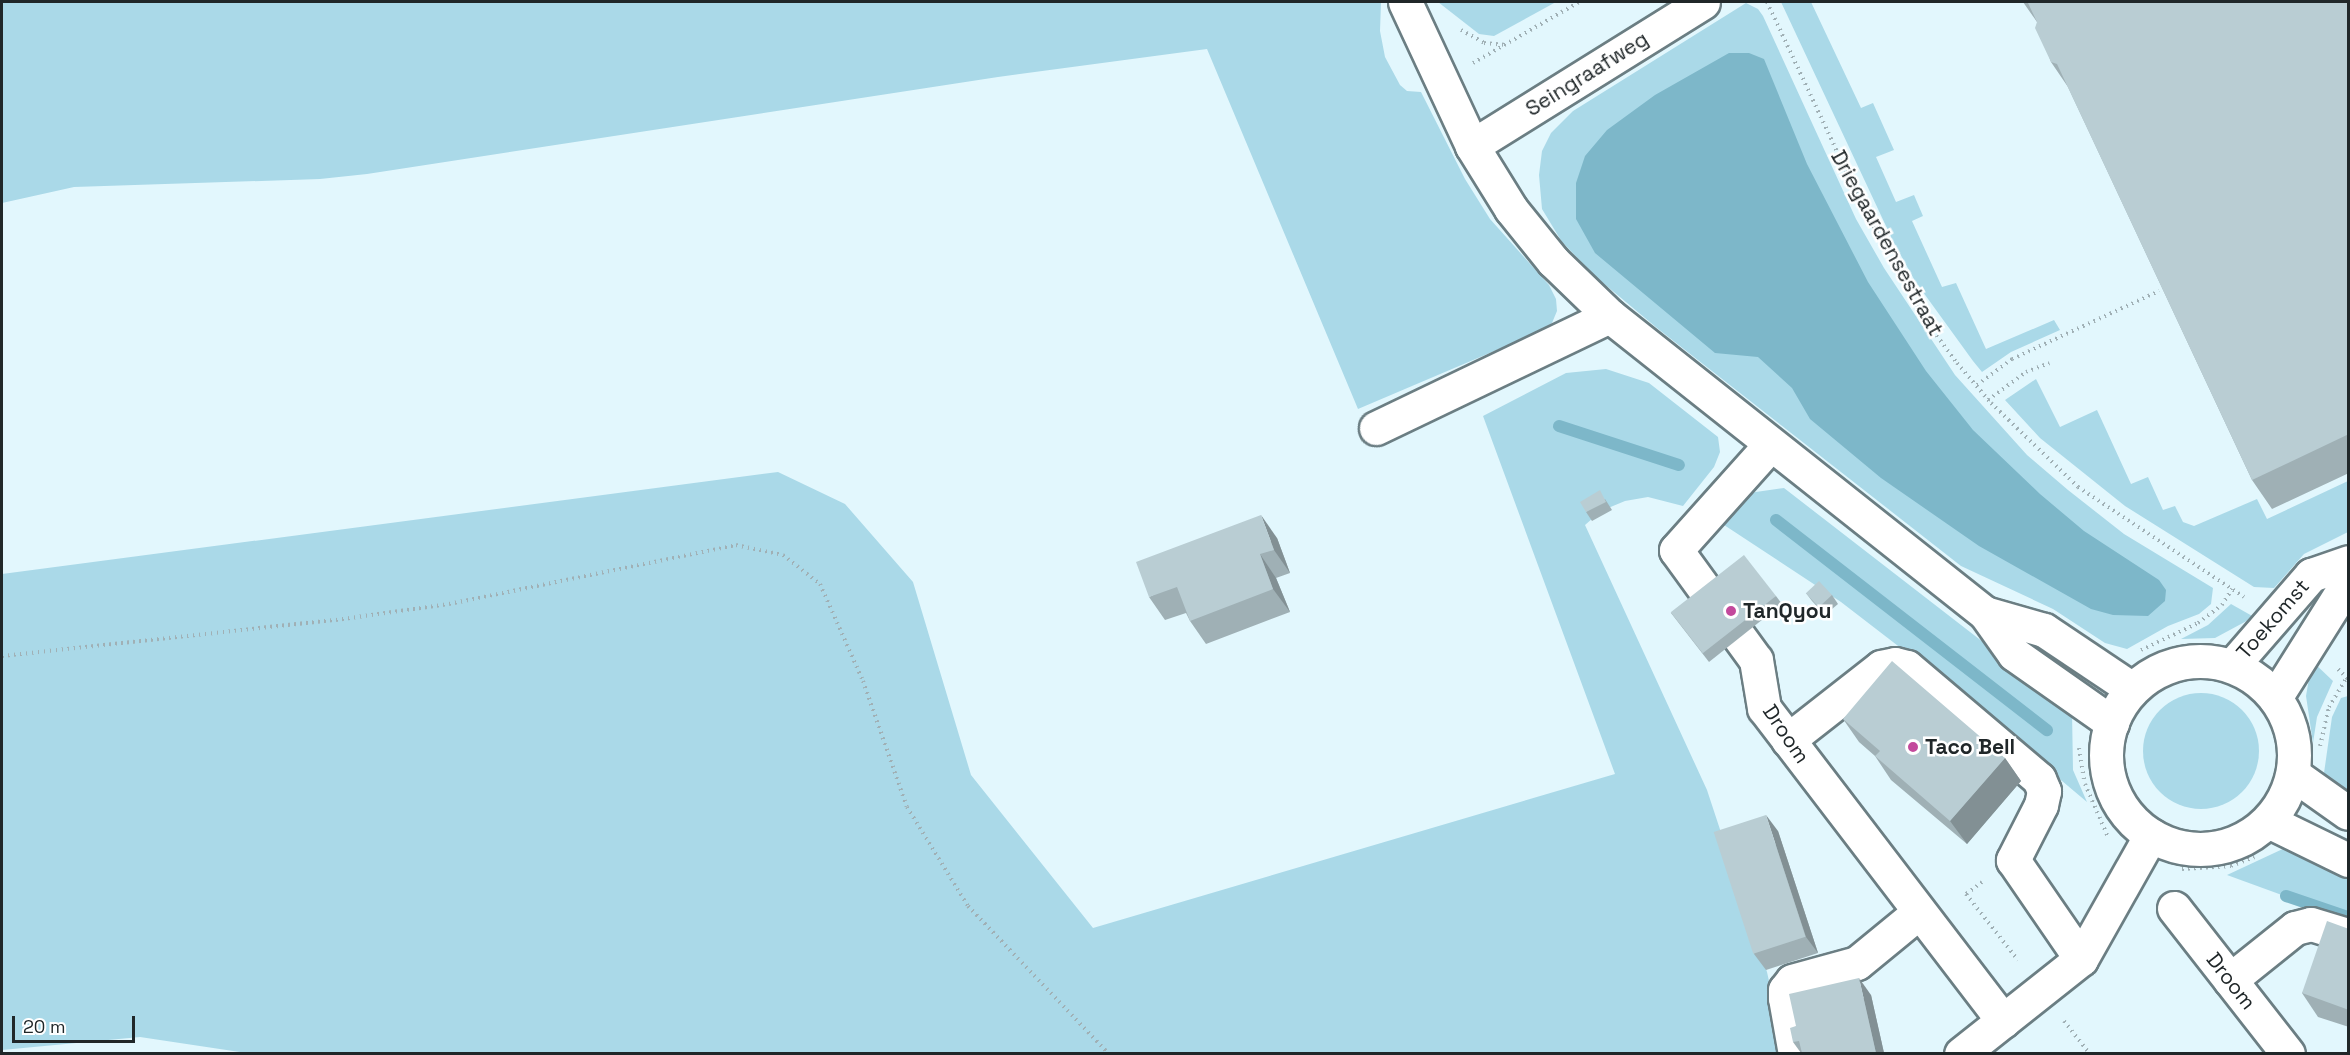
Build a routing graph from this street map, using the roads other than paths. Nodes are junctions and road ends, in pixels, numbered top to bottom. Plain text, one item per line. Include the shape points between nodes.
1 (1405, 2) edge
2 (1703, 2) edge
3 (1472, 146) junction
4 (1610, 316) junction
5 (1376, 428) dead end
6 (1770, 445) junction
7 (2349, 562) edge
8 (2349, 582) edge
9 (1985, 613) junction
10 (2232, 666) junction
11 (2132, 689) junction
12 (2275, 698) junction
13 (2112, 723) junction
14 (1788, 740) junction
15 (2293, 774) junction
16 (2349, 813) edge
17 (2268, 821) junction
18 (2151, 835) junction
19 (2349, 860) edge
20 (2174, 908) dead end
21 (1919, 912) junction
22 (2349, 935) edge
23 (2081, 959) junction
24 (2230, 980) junction
25 (2003, 1021) junction
26 (1795, 1053) edge
27 (1961, 1053) edge
28 (2288, 1053) edge

1 - 3 street
2 - 3 street, Seingraafweg
3 - 4 street via 1511,209 1553,261
4 - 5 street
4 - 6 street
6 - 9 street
6 - 14 street, Droom via 1676,550 1756,660 1764,708
7 - 10 street, Toekomst via 2311,575
8 - 12 street, Toekomst
9 - 11 street via 2044,630
9 - 13 street via 2014,654
10 - 11 street via 2205,661 2179,663 2153,673
10 - 12 street via 2256,679
11 - 13 street
12 - 15 street via 2288,721 2294,747
13 - 18 street via 2106,763 2112,789 2125,813
14 - 21 street, Droom
14 - 23 street via 1881,667 1907,667 2039,778 2044,791 2041,804 2013,860
15 - 16 street
15 - 17 street via 2284,799
17 - 18 street via 2247,837 2222,847 2195,849 2168,844
17 - 19 street
18 - 23 street
20 - 24 street, Droom
21 - 25 street, Droom
21 - 26 street via 1857,963 1792,981 1785,990 1785,998
22 - 24 street via 2311,924 2295,928
23 - 25 street
24 - 28 street, Droom
25 - 27 street

